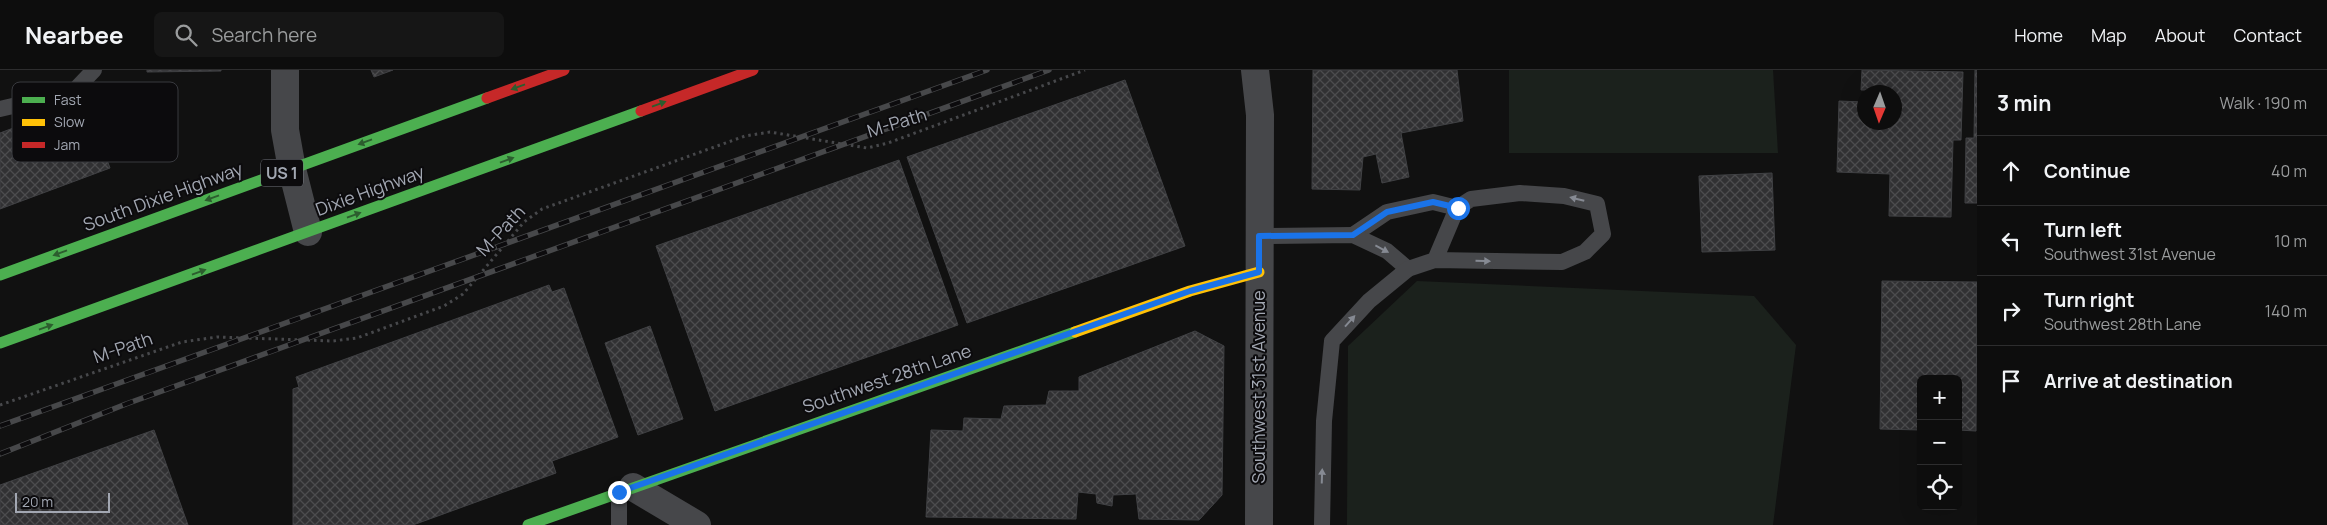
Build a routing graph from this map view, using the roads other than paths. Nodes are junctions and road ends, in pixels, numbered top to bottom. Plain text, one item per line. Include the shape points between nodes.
1 (94, 70) edge
2 (285, 70) edge
3 (564, 70) edge
4 (753, 70) edge
5 (1256, 70) edge
6 (83, 82) edge
7 (292, 169) junction
8 (1458, 208) junction
9 (308, 232) junction
10 (1353, 235) junction
11 (1259, 236) junction
12 (1435, 260) junction
13 (1408, 269) junction
14 (1259, 272) junction
15 (0, 275) edge
16 (0, 343) edge
17 (626, 490) junction
18 (528, 525) edge
19 (620, 525) edge
20 (697, 525) edge
21 (1259, 525) edge
22 (1322, 525) edge

1 - 6 lane
2 - 7 street via 285,122
3 -> 7 main road, South Dixie Highway / US 1
9 -> 4 main road, Dixie Highway
5 - 11 street, Southwest 31st Avenue via 1260,115
7 - 9 street
7 -> 15 main road, South Dixie Highway / US 1
8 - 10 lane via 1433,202 1387,212
8 - 12 lane
12 -> 8 lane via 1562,262 1586,252 1603,234 1597,204 1564,196 1520,193 1471,199
16 -> 9 main road, Dixie Highway
10 - 11 lane
10 -> 13 lane via 1387,251
11 - 14 street, Southwest 31st Avenue
12 - 13 lane
22 -> 13 lane via 1324,422 1332,341 1368,301
14 - 17 main road, Southwest 28th Lane via 1190,291
14 - 21 street, Southwest 31st Avenue
17 - 18 main road, Southwest 28th Lane
17 - 19 lane
17 - 20 street

